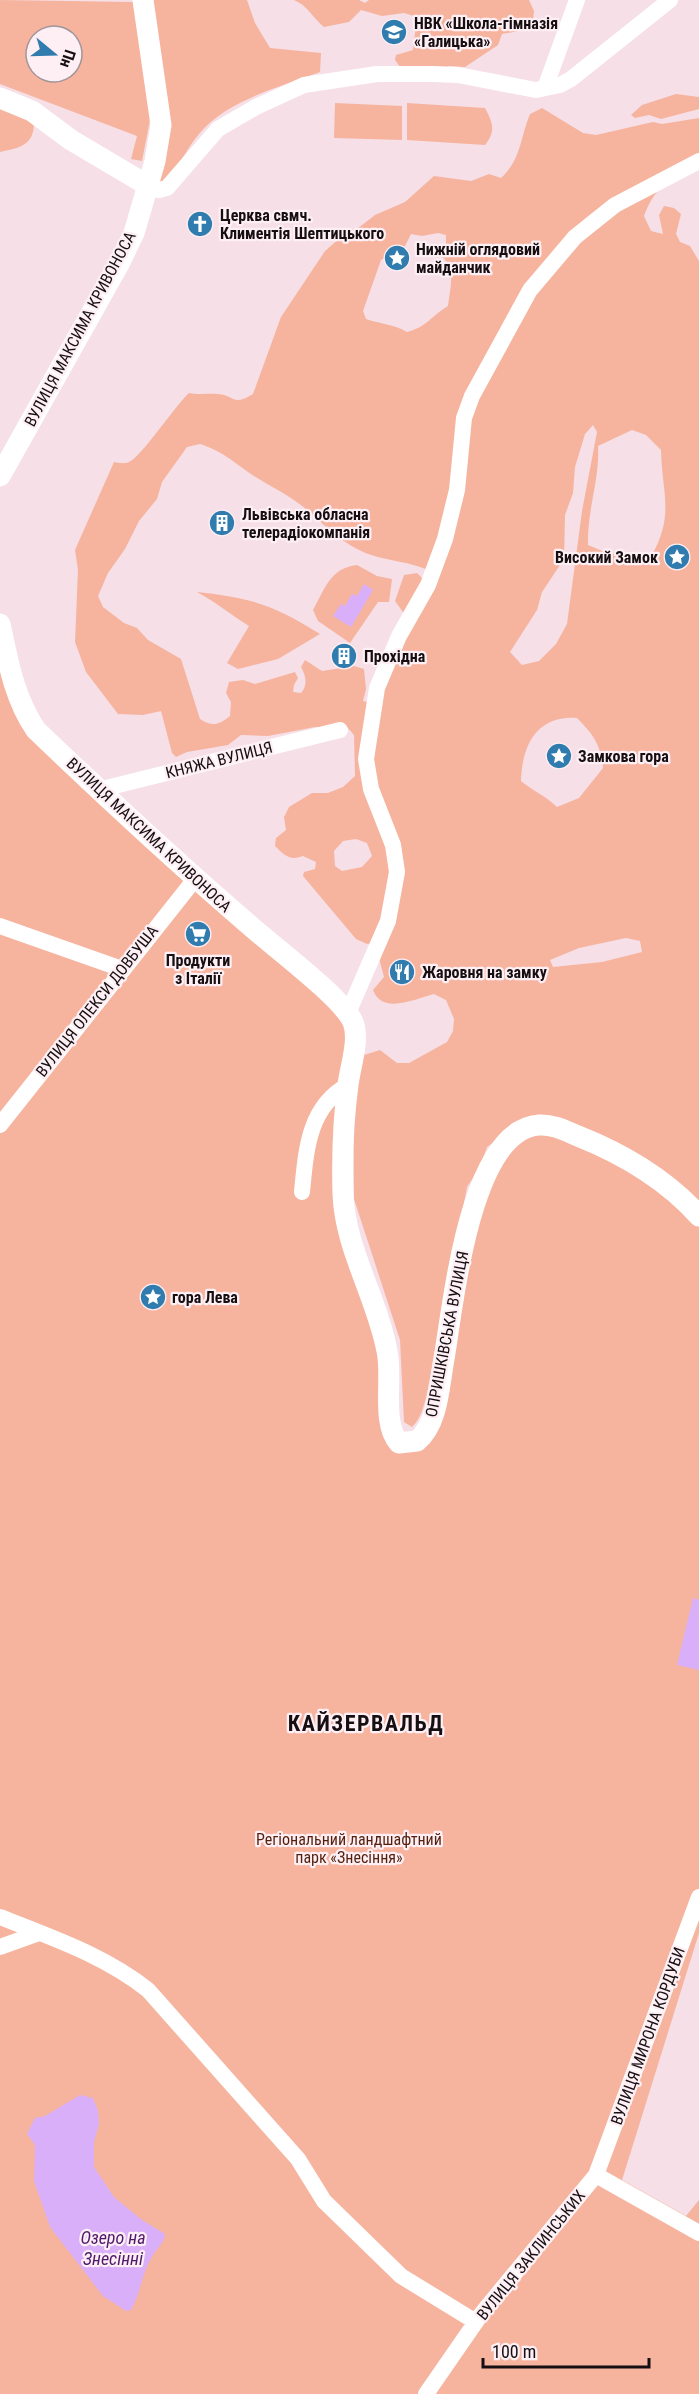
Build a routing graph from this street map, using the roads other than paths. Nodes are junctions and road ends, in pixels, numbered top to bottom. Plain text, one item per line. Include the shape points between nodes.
1 (143, 0) edge
2 (577, 0) edge
3 (670, 0) edge
4 (544, 88) junction
5 (0, 98) edge
6 (699, 161) edge
7 (147, 185) junction
8 (0, 476) edge
9 (0, 624) edge
10 (340, 730) dead end
11 (98, 790) junction
12 (195, 879) junction
13 (0, 926) edge
14 (122, 969) junction
15 (348, 1013) junction
16 (348, 1085) junction
17 (0, 1125) edge
18 (302, 1192) dead end
19 (699, 1216) edge
20 (699, 1897) edge
21 (0, 1917) edge
22 (39, 1933) junction
23 (0, 1947) edge
24 (596, 2175) junction
25 (699, 2233) edge
26 (476, 2322) junction
27 (426, 2394) edge

1 - 7 main road, ВУЛИЦЯ МАКСИМА КРИВОНОСА via 161,118
2 - 4 street
3 - 4 street via 571,79
4 - 7 street via 523,89 458,75 433,74 377,74 304,85 218,129 166,188 159,190
5 - 7 main road via 32,111 71,140
6 - 15 street via 615,205 574,237 530,290 472,396 464,418 457,490 445,539 428,585 399,636 377,688 366,759 371,789 393,845 397,872 388,921
7 - 8 main road, ВУЛИЦЯ МАКСИМА КРИВОНОСА via 134,233 120,262
9 - 11 main road, ВУЛИЦЯ МАКСИМА КРИВОНОСА via 25,713 36,730
10 - 11 street, КНЯЖА ВУЛИЦЯ
11 - 12 main road, ВУЛИЦЯ МАКСИМА КРИВОНОСА
12 - 14 street, ВУЛИЦЯ ОЛЕКСИ ДОВБУША
12 - 15 main road, ВУЛИЦЯ МАКСИМА КРИВОНОСА
13 - 14 street
14 - 17 street, ВУЛИЦЯ ОЛЕКСИ ДОВБУША
15 - 16 main road, ОПРИШКІВСЬКА ВУЛИЦЯ via 355,1032
16 - 18 street via 333,1094 312,1128
16 - 19 main road, ОПРИШКІВСЬКА ВУЛИЦЯ via 343,1141 345,1207 387,1351 389,1416 392,1435 399,1443 417,1441 428,1428 437,1399 468,1225 488,1167 497,1152 522,1129 551,1125 594,1143 667,1185
20 - 24 street, ВУЛИЦЯ МИРОНА КОРДУБИ
21 - 22 street
22 - 23 street
22 - 26 street via 95,1955 148,1990 298,2158 324,2201 401,2276
24 - 25 street
24 - 26 street, ВУЛИЦЯ ЗАКЛИНСЬКИХ
26 - 27 street, ВУЛИЦЯ ЗАКЛИНСЬКИХ

